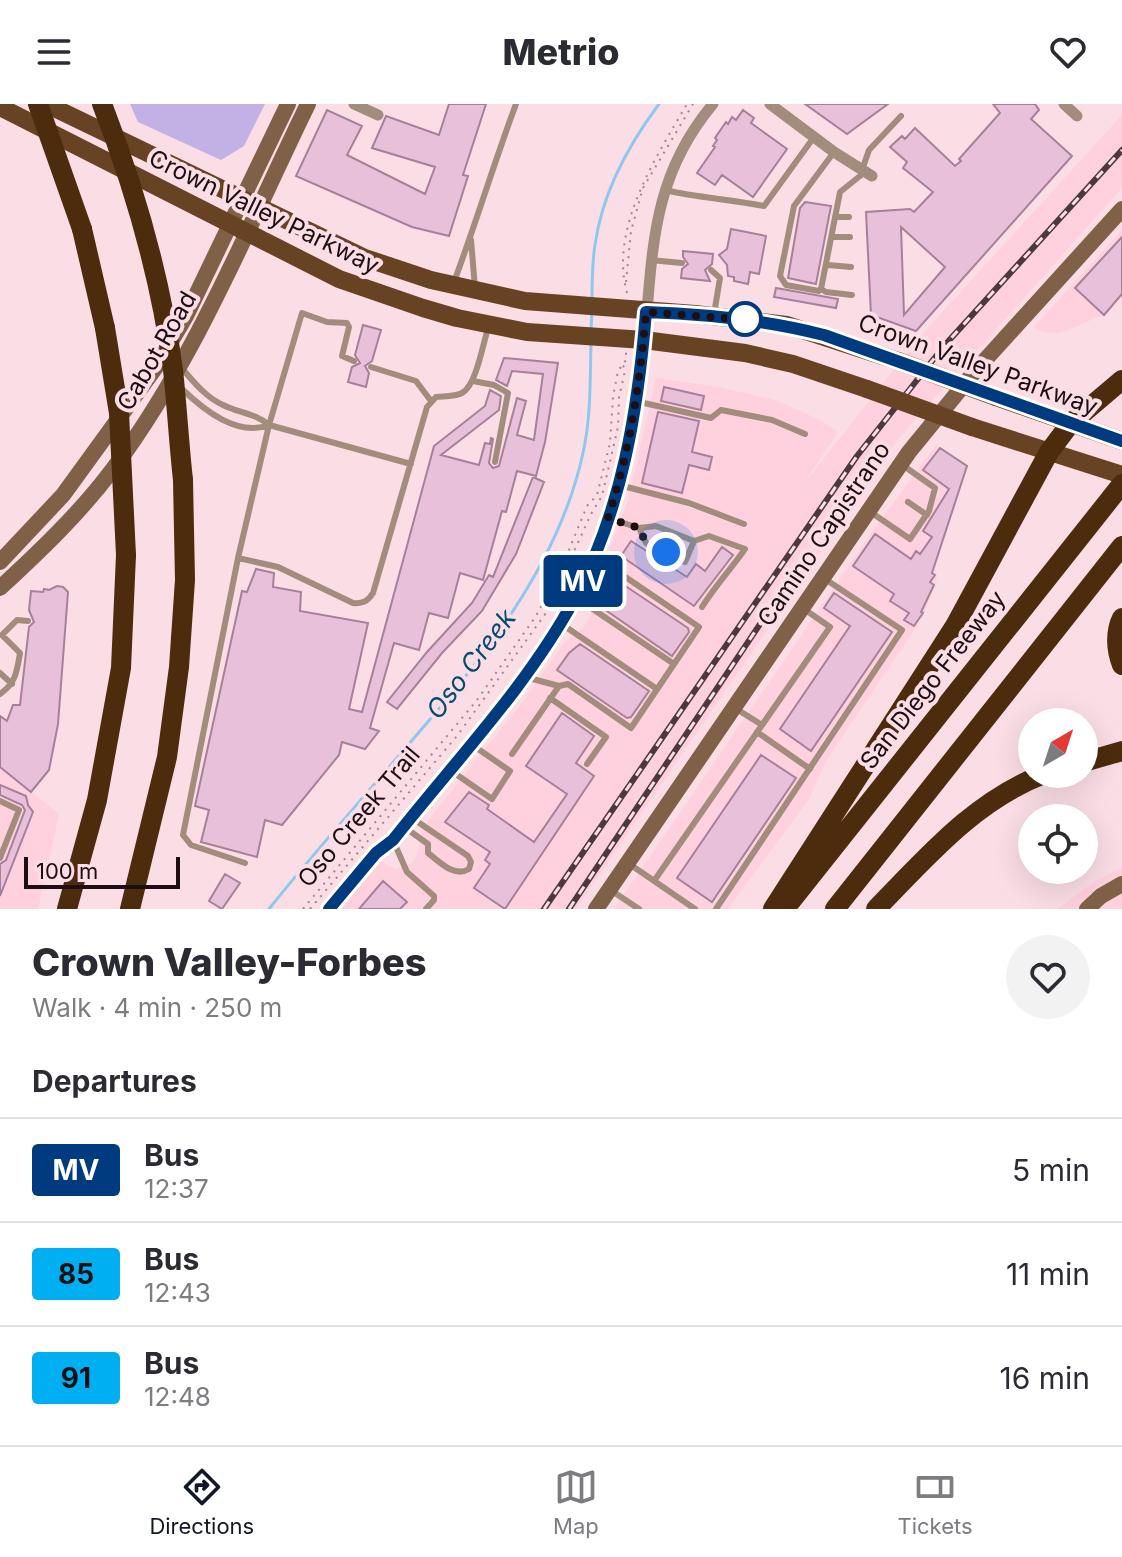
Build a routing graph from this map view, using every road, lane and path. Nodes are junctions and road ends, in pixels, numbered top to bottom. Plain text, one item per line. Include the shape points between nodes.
1 (38, 104) edge
2 (46, 104) edge
3 (102, 104) edge
4 (288, 104) edge
5 (308, 104) edge
6 (354, 104) edge
7 (516, 104) edge
8 (687, 104) edge
9 (693, 104) edge
10 (713, 104) edge
11 (770, 104) edge
12 (1064, 104) edge
13 (0, 107) edge
14 (378, 115) dead end
15 (901, 116) dead end
16 (1077, 116) dead end
17 (814, 137) junction
18 (834, 152) junction
19 (866, 173) junction
20 (665, 190) junction
21 (638, 200) junction
22 (251, 204) junction
23 (660, 205) junction
24 (1122, 209) edge
25 (835, 217) junction
26 (849, 217) dead end
27 (239, 227) junction
28 (832, 237) junction
29 (850, 237) dead end
30 (471, 240) junction
31 (650, 260) junction
32 (682, 263) dead end
33 (828, 265) junction
34 (851, 267) dead end
35 (711, 270) dead end
36 (453, 286) junction
37 (821, 289) junction
38 (476, 291) junction
39 (627, 291) dead end
40 (852, 295) dead end
41 (646, 312) junction
42 (714, 316) junction
43 (489, 325) junction
44 (644, 340) junction
45 (160, 360) junction
46 (626, 360) dead end
47 (354, 361) dead end
48 (622, 364) junction
49 (371, 367) dead end
50 (176, 373) junction
51 (1122, 380) edge
52 (473, 381) junction
53 (431, 401) junction
54 (635, 401) junction
55 (1070, 424) junction
56 (269, 425) junction
57 (805, 434) dead end
58 (1118, 440) edge
59 (1049, 452) junction
60 (495, 462) dead end
61 (411, 464) junction
62 (901, 464) junction
63 (1122, 475) edge
64 (1122, 484) edge
65 (619, 485) junction
66 (908, 502) dead end
67 (869, 511) junction
68 (927, 515) junction
69 (608, 518) junction
70 (744, 524) dead end
71 (639, 528) junction
72 (694, 541) junction
73 (1122, 546) edge
74 (597, 550) junction
75 (238, 558) junction
76 (0, 562) edge
77 (823, 578) junction
78 (0, 588) edge
79 (575, 597) junction
80 (702, 607) dead end
81 (803, 608) junction
82 (1122, 618) edge
83 (28, 621) dead end
84 (560, 623) junction
85 (674, 664) junction
86 (1122, 665) edge
87 (0, 673) edge
88 (525, 677) junction
89 (12, 684) junction
90 (559, 686) junction
91 (657, 689) junction
92 (0, 694) edge
93 (550, 698) junction
94 (735, 708) junction
95 (762, 725) junction
96 (757, 732) junction
97 (471, 744) junction
98 (1122, 751) edge
99 (512, 754) dead end
100 (1098, 758) edge
101 (587, 764) dead end
102 (810, 769) junction
103 (450, 770) junction
104 (1018, 787) edge
105 (0, 801) edge
106 (408, 822) junction
107 (393, 840) junction
108 (0, 858) edge
109 (245, 863) dead end
110 (628, 863) junction
111 (654, 881) junction
112 (1122, 884) edge
113 (609, 889) junction
114 (630, 906) edge
115 (67, 909) edge
116 (130, 909) edge
117 (303, 909) edge
118 (310, 909) edge
119 (329, 909) edge
120 (426, 909) edge
121 (596, 909) edge
122 (639, 909) edge
123 (695, 909) edge
124 (716, 909) edge
125 (773, 909) edge
126 (785, 909) edge
127 (835, 909) edge
128 (876, 909) edge
129 (1087, 909) edge

1 - 115 highway, bridge via 82,229 105,328 119,413 126,555 121,668 97,800
2 - 22 main road, Crown Valley Parkway
3 - 116 highway, bridge via 136,202 161,305 183,480 185,580 179,667 167,757
4 - 22 main road, Cabot Road
5 - 22 main road, Cabot Road
6 - 14 street
7 - 30 lane
8 - 21 path via 644,177
9 - 21 path
10 - 20 street via 684,147
11 - 17 street
12 - 16 street
13 - 27 main road, Crown Valley Parkway
15 - 19 lane via 869,150
17 - 18 street
17 - 20 lane via 764,206
18 - 19 street
18 - 37 lane via 794,206 780,276 786,285
19 - 25 lane via 840,192
20 - 23 street
21 - 23 path
21 - 39 path via 627,255
22 - 27 main road, Cabot Road
22 - 36 main road, Crown Valley Parkway via 365,258
23 - 31 street
24 - 62 main road, Camino Capistrano via 976,370
25 - 26 lane
25 - 28 lane
27 - 43 main road, Crown Valley Parkway via 352,284
27 - 45 main road, Cabot Road
27 - 50 main road, Cabot Road
28 - 29 lane
28 - 33 lane
30 - 36 lane
30 - 38 lane
31 - 32 lane
31 - 41 street
33 - 34 lane
33 - 37 lane
35 - 42 lane via 720,278
36 - 38 main road, Crown Valley Parkway
37 - 40 lane
38 - 41 main road, Crown Valley Parkway
41 - 42 main road, Crown Valley Parkway
41 - 44 street
42 - 55 main road, Crown Valley Parkway, bridge via 787,325
43 - 44 main road, Crown Valley Parkway
43 - 52 lane
44 - 54 street
44 - 59 main road, Crown Valley Parkway, bridge via 793,364
45 - 50 lane
45 - 50 lane
45 - 76 main road, Cabot Road via 63,495
46 - 48 path
47 - 56 lane via 341,354 348,325 302,313
48 - 117 path, Oso Creek Trail via 597,495 536,616 477,700
48 - 118 path, Oso Creek Trail via 618,427 602,496 546,613 457,736
49 - 53 lane via 416,381
50 - 56 lane via 212,400 259,416
50 - 56 lane via 196,402 219,419 258,429
50 - 78 main road, Cabot Road via 113,469
51 - 55 highway
52 - 53 lane via 461,393
52 - 60 lane via 508,393
53 - 61 lane
54 - 57 lane via 711,418 721,410 760,417
54 - 65 street
55 - 58 main road, Crown Valley Parkway
55 - 59 highway
56 - 61 lane
56 - 75 lane
59 - 63 main road, Crown Valley Parkway
59 - 125 highway via 955,626
61 - 75 lane via 373,593 365,602 353,603 278,567
62 - 67 main road, Camino Capistrano
62 - 68 lane via 935,488
64 - 126 highway, San Diego Freeway
65 - 69 street
65 - 70 lane
66 - 68 lane
67 - 68 lane via 910,539
67 - 77 main road, Camino Capistrano
69 - 71 lane
69 - 74 street
71 - 72 lane via 656,526
71 - 72 lane via 646,543 685,562
72 - 80 lane via 709,536 745,549
73 - 127 highway
74 - 79 street
74 - 85 lane via 621,574 699,627
75 - 109 lane via 183,835 191,845
77 - 81 main road, Camino Capistrano
77 - 102 lane via 902,630
79 - 84 street
79 - 85 lane
81 - 94 main road, Camino Capistrano
81 - 95 lane via 830,627
82 - 86 highway
83 - 89 lane via 17,620 2,635 20,653
84 - 88 street
84 - 91 lane
85 - 91 lane
87 - 89 lane
88 - 90 lane
88 - 97 street
89 - 92 lane
90 - 91 lane via 568,684 631,728
90 - 93 lane
93 - 99 lane
93 - 101 lane via 606,737
94 - 95 lane
94 - 110 main road, Camino Capistrano
95 - 96 lane
96 - 102 lane
96 - 111 lane
97 - 103 street
97 - 103 lane via 510,771 492,799
98 - 100 highway
102 - 124 lane
103 - 106 street
104 - 128 highway via 963,821
105 - 108 lane via 19,810
106 - 106 lane via 428,844 428,853 456,872 469,869 468,856
106 - 107 street
107 - 119 lane
107 - 120 lane via 407,872 434,896
110 - 111 lane
110 - 113 main road, Camino Capistrano
111 - 123 lane
112 - 129 main road
113 - 114 lane
113 - 121 main road, Camino Capistrano
114 - 122 lane

